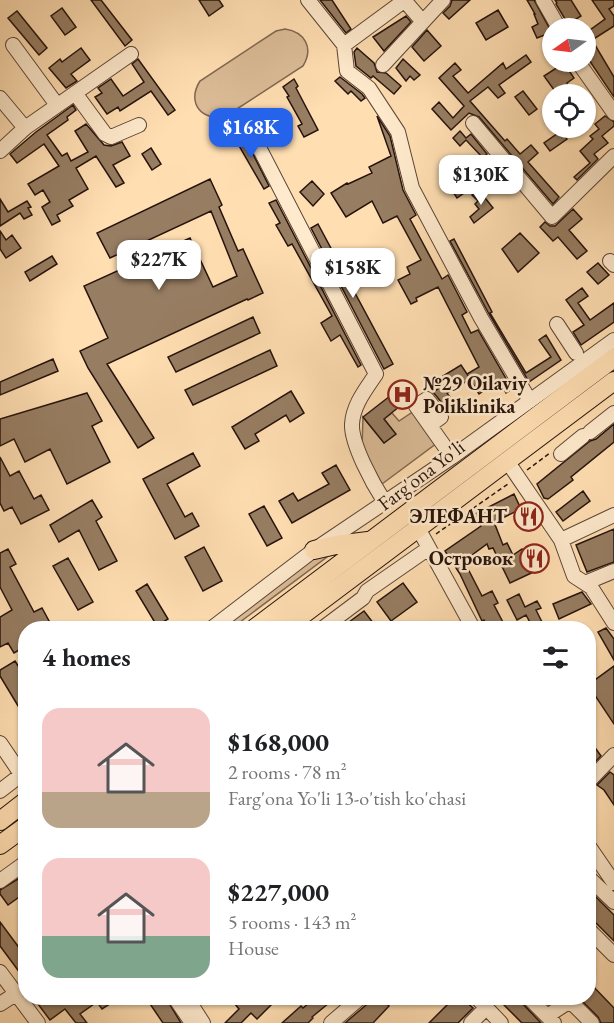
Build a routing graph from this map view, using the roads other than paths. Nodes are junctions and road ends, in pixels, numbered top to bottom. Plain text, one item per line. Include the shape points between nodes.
1 (308, 0) edge
2 (404, 0) edge
3 (443, 0) edge
4 (543, 0) edge
5 (553, 18) edge
6 (423, 22) junction
7 (13, 45) dead end
8 (344, 45) junction
9 (131, 54) dead end
10 (383, 65) dead end
11 (585, 72) edge
12 (75, 93) junction
13 (0, 98) edge
14 (57, 105) junction
15 (614, 112) edge
16 (474, 123) dead end
17 (139, 125) dead end
18 (25, 128) junction
19 (250, 130) dead end
20 (0, 151) edge
21 (614, 156) edge
22 (557, 324) dead end
23 (614, 340) edge
24 (576, 353) dead end
25 (614, 358) edge
26 (614, 381) edge
27 (530, 401) junction
28 (614, 413) edge
29 (430, 425) dead end
30 (554, 426) junction
31 (452, 457) junction
32 (507, 461) junction
33 (384, 501) junction
34 (614, 515) edge
35 (346, 527) junction
36 (424, 539) junction
37 (561, 540) junction
38 (370, 541) junction
39 (336, 544) junction
40 (314, 550) junction
41 (614, 571) edge
42 (324, 575) junction
43 (585, 583) junction
44 (610, 610) edge
45 (221, 621) edge
46 (264, 621) edge
47 (300, 621) edge
48 (332, 621) edge
49 (469, 621) edge
50 (614, 623) edge
51 (0, 742) edge
52 (614, 755) edge
53 (18, 766) edge
54 (596, 774) edge
55 (18, 777) edge
56 (0, 791) edge
57 (18, 802) edge
58 (0, 804) edge
59 (18, 807) edge
60 (0, 821) edge
61 (18, 832) edge
62 (0, 845) edge
63 (596, 857) edge
64 (599, 861) junction
65 (596, 865) edge
66 (18, 868) edge
67 (0, 881) edge
68 (614, 883) edge
69 (596, 884) edge
70 (614, 902) edge
71 (596, 937) edge
72 (614, 955) edge
73 (0, 972) edge
74 (17, 993) joint
75 (0, 1004) edge
76 (25, 1005) edge
77 (183, 1005) edge
78 (186, 1005) edge
79 (352, 1005) edge
80 (480, 1005) edge
81 (483, 1005) edge
82 (536, 1005) edge
83 (565, 1005) edge
84 (574, 1005) edge
85 (551, 1020) edge
86 (38, 1023) edge
87 (192, 1023) edge
88 (203, 1023) edge
89 (332, 1023) edge
90 (471, 1023) edge
91 (501, 1023) edge
92 (591, 1023) edge

1 - 8 street
2 - 6 street
2 - 8 street
3 - 6 street
4 - 5 street
6 - 10 street
7 - 14 street
8 - 27 street via 347,71 369,88 398,132 412,189
9 - 12 street
11 - 15 street
12 - 14 street
12 - 17 street via 105,134 111,137
13 - 18 street
14 - 18 street
16 - 21 street via 552,217
18 - 20 street
19 - 33 street via 376,374 359,399 351,425 357,450
22 - 24 street
23 - 27 street
25 - 38 main road, Farg'ona Yo'li
26 - 30 main road, Farg'ona Yo'li
27 - 31 street
28 - 30 street via 566,447
29 - 31 street
30 - 32 main road, Farg'ona Yo'li
31 - 33 street
32 - 36 main road, Farg'ona Yo'li
32 - 37 street
33 - 35 street
34 - 37 street
35 - 39 main road
35 - 40 street
36 - 47 main road, Farg'ona Yo'li
36 - 48 street via 363,598
36 - 49 street
37 - 43 street via 574,576
38 - 39 main road
38 - 42 main road, Farg'ona Yo'li
39 - 40 main road
39 - 42 main road
40 - 45 street
41 - 43 street
42 - 46 main road, Farg'ona Yo'li
43 - 44 street
44 - 50 street
51 - 53 street
52 - 54 street
55 - 56 street
57 - 58 main road
59 - 60 main road
61 - 62 main road
63 - 64 street
64 - 65 street
64 - 68 street
66 - 67 street
69 - 70 street
71 - 72 street
73 - 74 street
74 - 75 street
76 - 86 street
77 - 87 street
78 - 88 street
79 - 89 street
80 - 90 street
81 - 91 street
82 - 85 street
83 - 85 street
84 - 92 street

